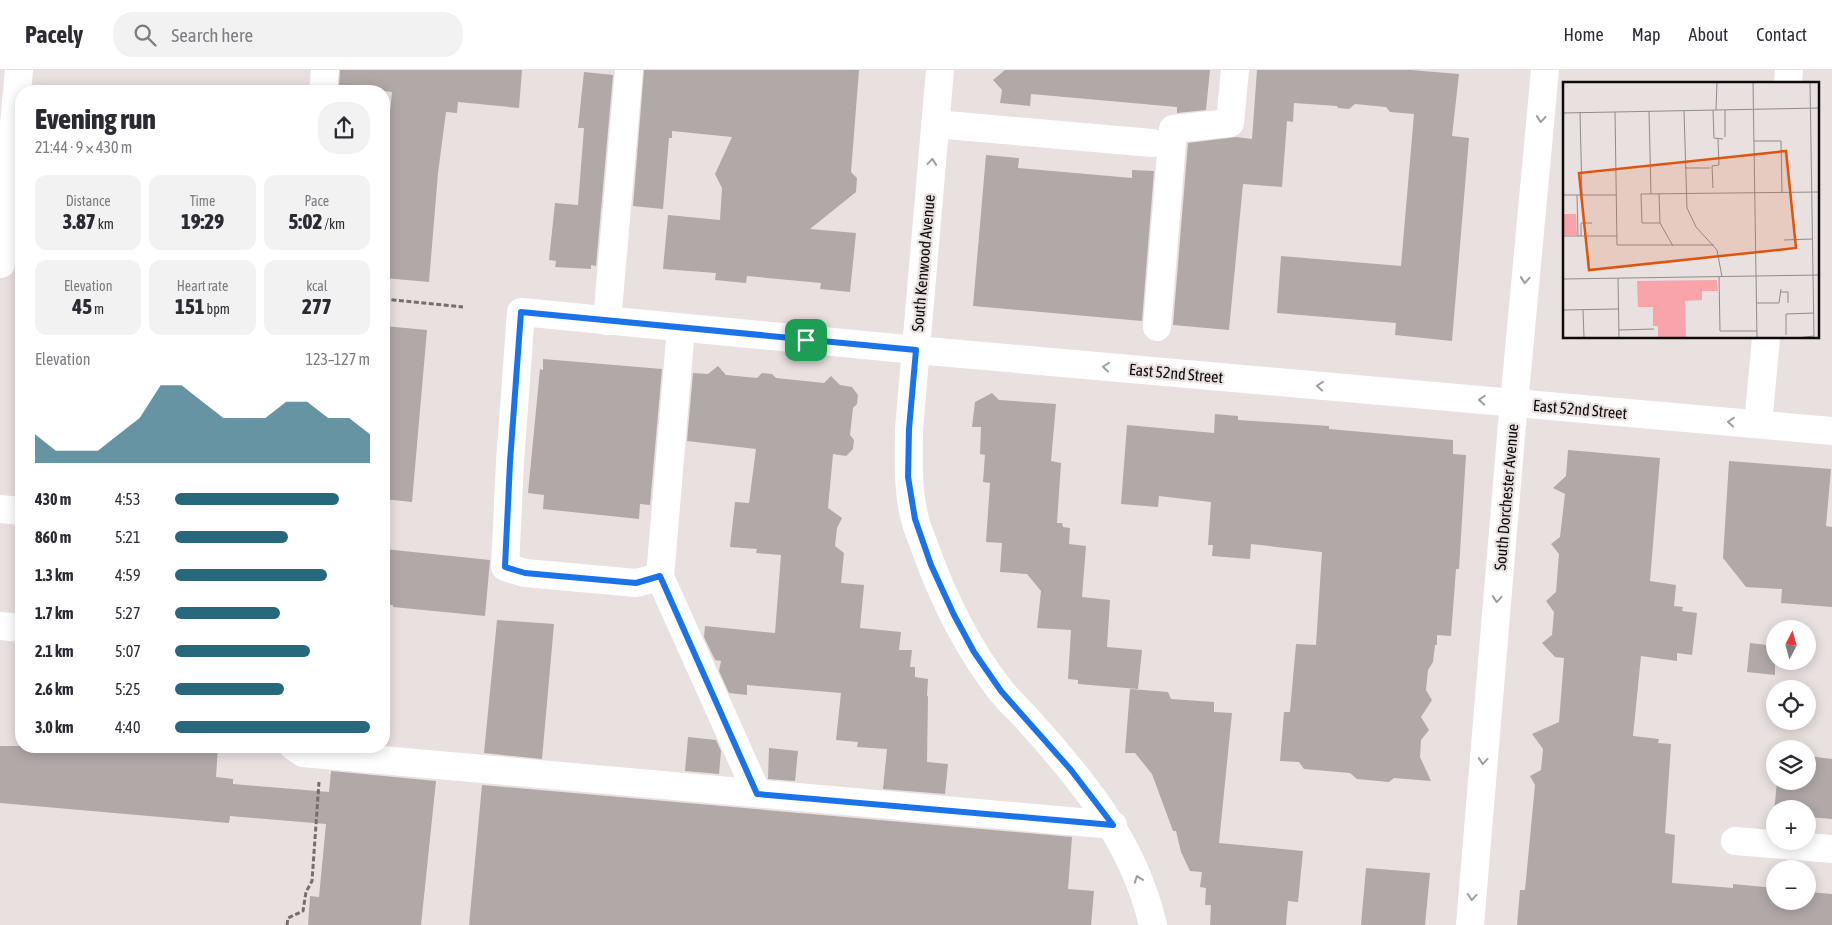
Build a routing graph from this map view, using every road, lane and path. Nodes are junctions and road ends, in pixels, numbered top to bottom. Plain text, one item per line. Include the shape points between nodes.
1 (19, 70) edge
2 (324, 70) edge
3 (629, 70) edge
4 (940, 70) edge
5 (1235, 70) edge
6 (1545, 70) edge
7 (18, 85) edge
8 (323, 85) edge
9 (935, 124) junction
10 (15, 135) edge
11 (1152, 143) dead end
12 (7, 265) edge
13 (390, 300) edge
14 (463, 307) dead end
15 (607, 321) junction
16 (1157, 327) dead end
17 (681, 328) junction
18 (1766, 339) edge
19 (916, 350) junction
20 (1514, 403) junction
21 (1758, 424) junction
22 (1832, 431) edge
23 (0, 509) edge
24 (15, 510) edge
25 (660, 576) junction
26 (0, 626) edge
27 (15, 627) edge
28 (303, 753) edge
29 (319, 780) dead end
30 (757, 794) junction
31 (1113, 825) junction
32 (1735, 841) dead end
33 (1832, 849) edge
34 (287, 925) edge
35 (1153, 925) edge
36 (1470, 925) edge

1 - 7 street
2 - 8 street
3 - 15 street
4 - 9 street, South Kenwood Avenue
5 - 16 street via 1230,123 1173,129
6 -> 20 street, South Dorchester Avenue
9 - 11 street
19 -> 9 street, South Kenwood Avenue
10 - 12 street
13 - 14 path
15 - 17 street, East 52nd Street
15 - 25 street, East 52nd Street via 521,312 505,567 525,573 636,583
17 - 19 street, East 52nd Street
17 - 25 street
18 - 21 street
20 -> 19 street, East 52nd Street
19 - 31 street, South Kenwood Avenue via 908,477 915,519 931,565 974,652 1001,691 1071,770
21 -> 20 street, East 52nd Street
20 -> 36 street, South Dorchester Avenue
21 - 22 street, East 52nd Street
23 - 24 street
25 - 30 street
26 - 27 street
28 - 30 street
29 - 34 path via 312,881 306,892 303,911 288,918
30 - 31 street
35 -> 31 street, South Kenwood Avenue via 1134,865
32 - 33 street

